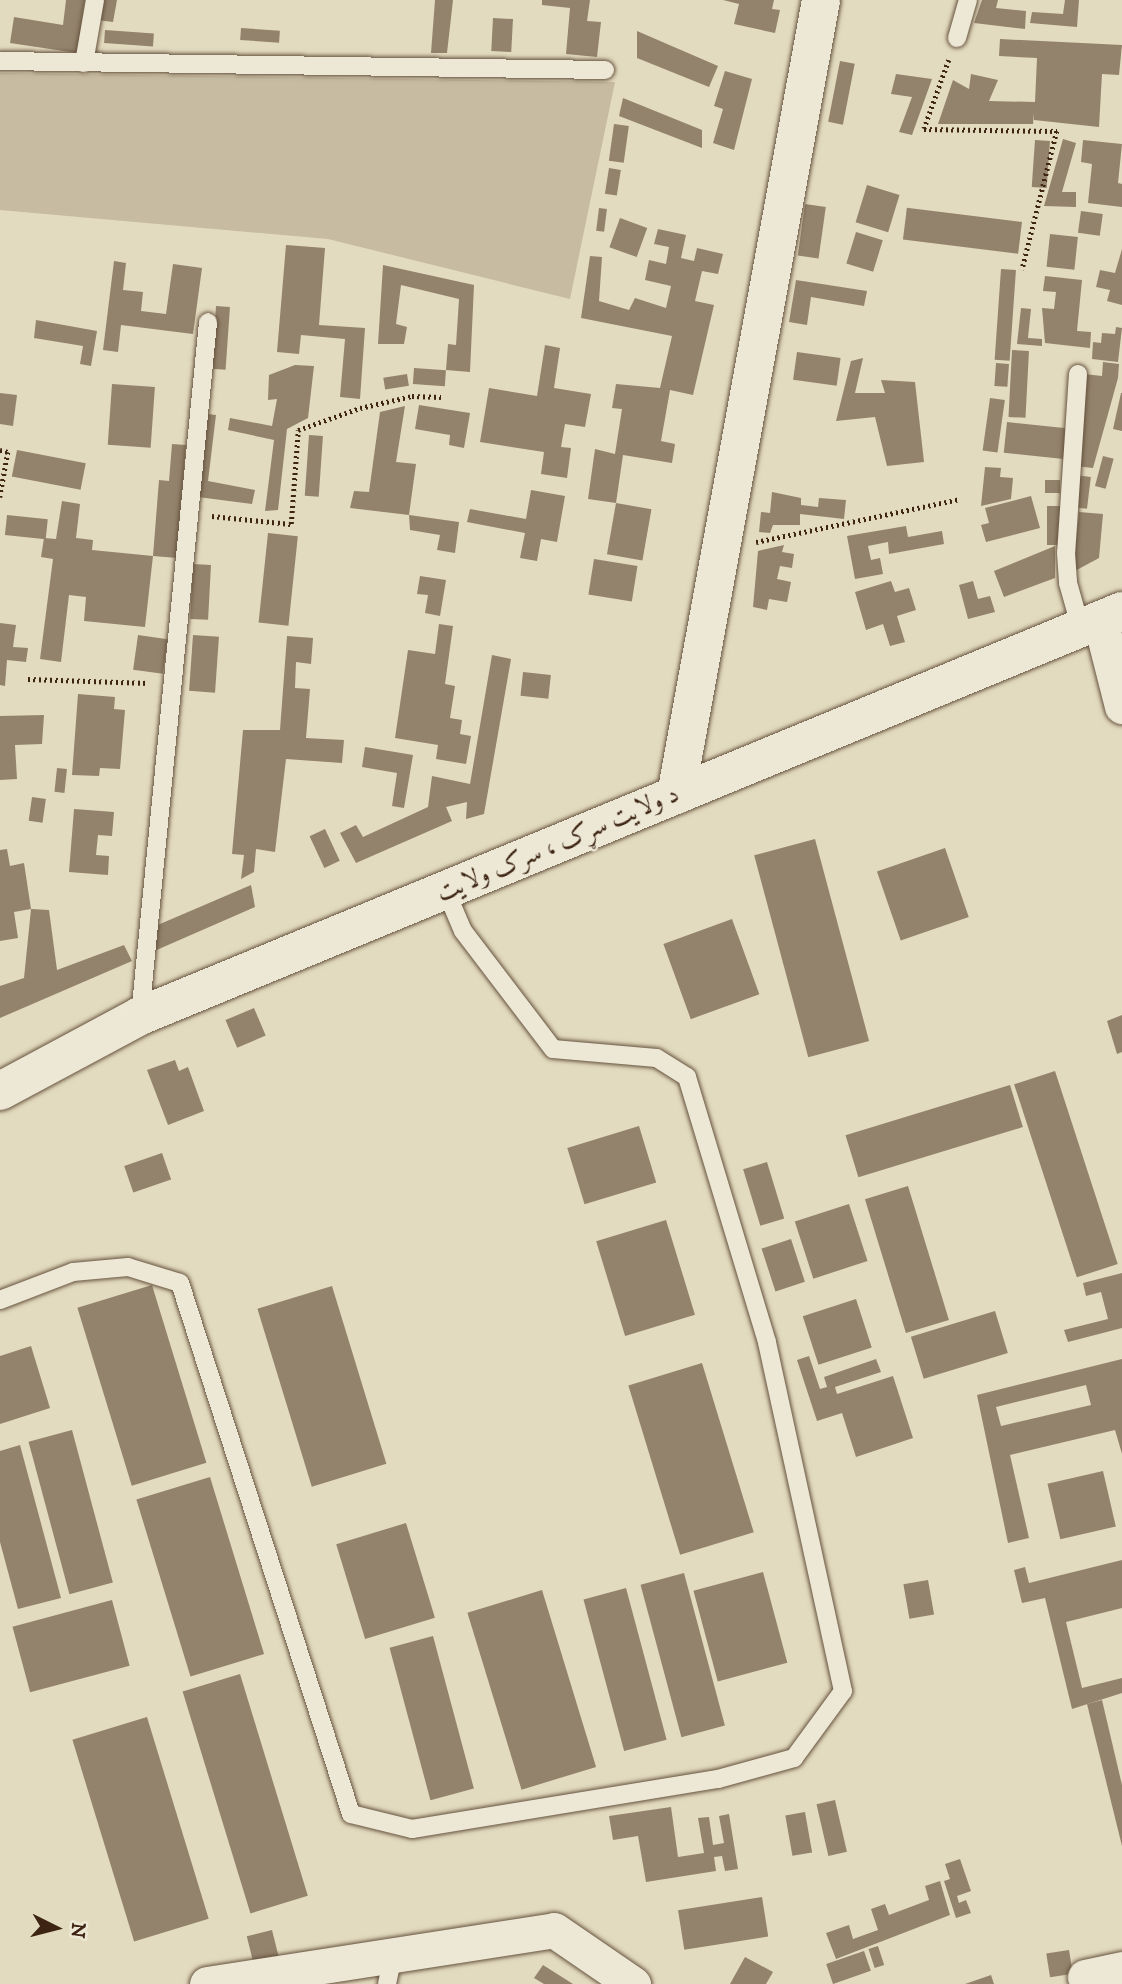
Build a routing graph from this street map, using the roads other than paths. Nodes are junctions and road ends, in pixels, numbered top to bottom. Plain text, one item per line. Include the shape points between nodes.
1 (95, 0) edge
2 (821, 0) edge
3 (968, 0) edge
4 (957, 38) road end
5 (0, 61) edge
6 (84, 63) junction
7 (604, 70) dead end
8 (208, 322) dead end
9 (1077, 374) dead end
10 (1101, 620) edge
11 (1122, 706) edge
12 (676, 795) junction
13 (446, 891) junction
14 (140, 1016) junction
15 (0, 1091) edge
16 (0, 1300) edge
17 (1122, 1969) edge
18 (390, 1970) edge
19 (1085, 1977) dead end
20 (207, 1984) edge
21 (633, 1984) edge

1 - 6 lane
2 - 12 main road
3 - 4 lane
5 - 6 lane
6 - 7 lane
8 - 14 lane
9 - 10 lane via 1068,583
10 - 11 street
10 - 12 main road, د ولایت سړک ، سرک ولایت
12 - 13 main road, د ولایت سړک ، سرک ولایت
13 - 14 main road, د ولایت سړک ، سرک ولایت
13 - 16 lane via 463,931 553,1049 656,1058 687,1077 767,1342 843,1691 794,1758 718,1779 412,1829 351,1814 180,1283 128,1267 73,1272
14 - 15 main road, د ولایت سړک ، سرک ولایت
17 - 19 street
18 - 20 street
18 - 21 street via 554,1930

